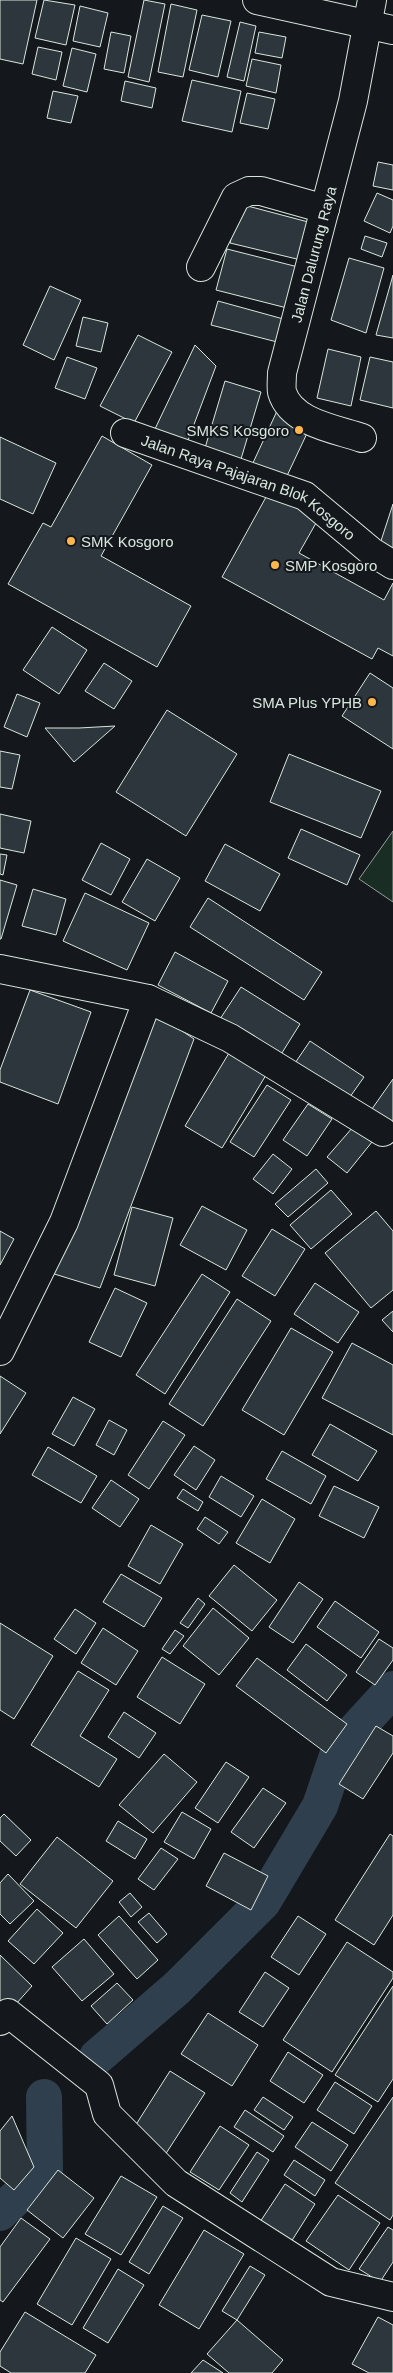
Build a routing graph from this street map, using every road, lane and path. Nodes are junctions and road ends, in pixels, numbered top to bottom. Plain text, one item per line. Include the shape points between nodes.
1 (257, 0) edge
2 (378, 18) edge
3 (324, 209) junction
4 (201, 267) dead end
5 (125, 433) dead end
6 (362, 438) dead end
7 (393, 566) edge
8 (0, 970) edge
9 (148, 999) junction
10 (383, 1132) dead end
11 (0, 1351) edge
12 (0, 2021) edge
13 (393, 2297) edge

1 - 2 street, Jalan Dalurung Raya
2 - 3 street, Jalan Dalurung Raya
3 - 4 street via 261,191 249,191 236,197
3 - 6 street, Jalan Dalurung Raya via 282,373 282,392 290,407 304,418
5 - 7 street, Jalan Raya Pajajaran Blok Kosgoro via 306,496
8 - 9 street
9 - 10 street via 230,1038
9 - 11 street via 64,1222
12 - 13 street via 8,2013 100,2085 107,2114 176,2183 331,2282

